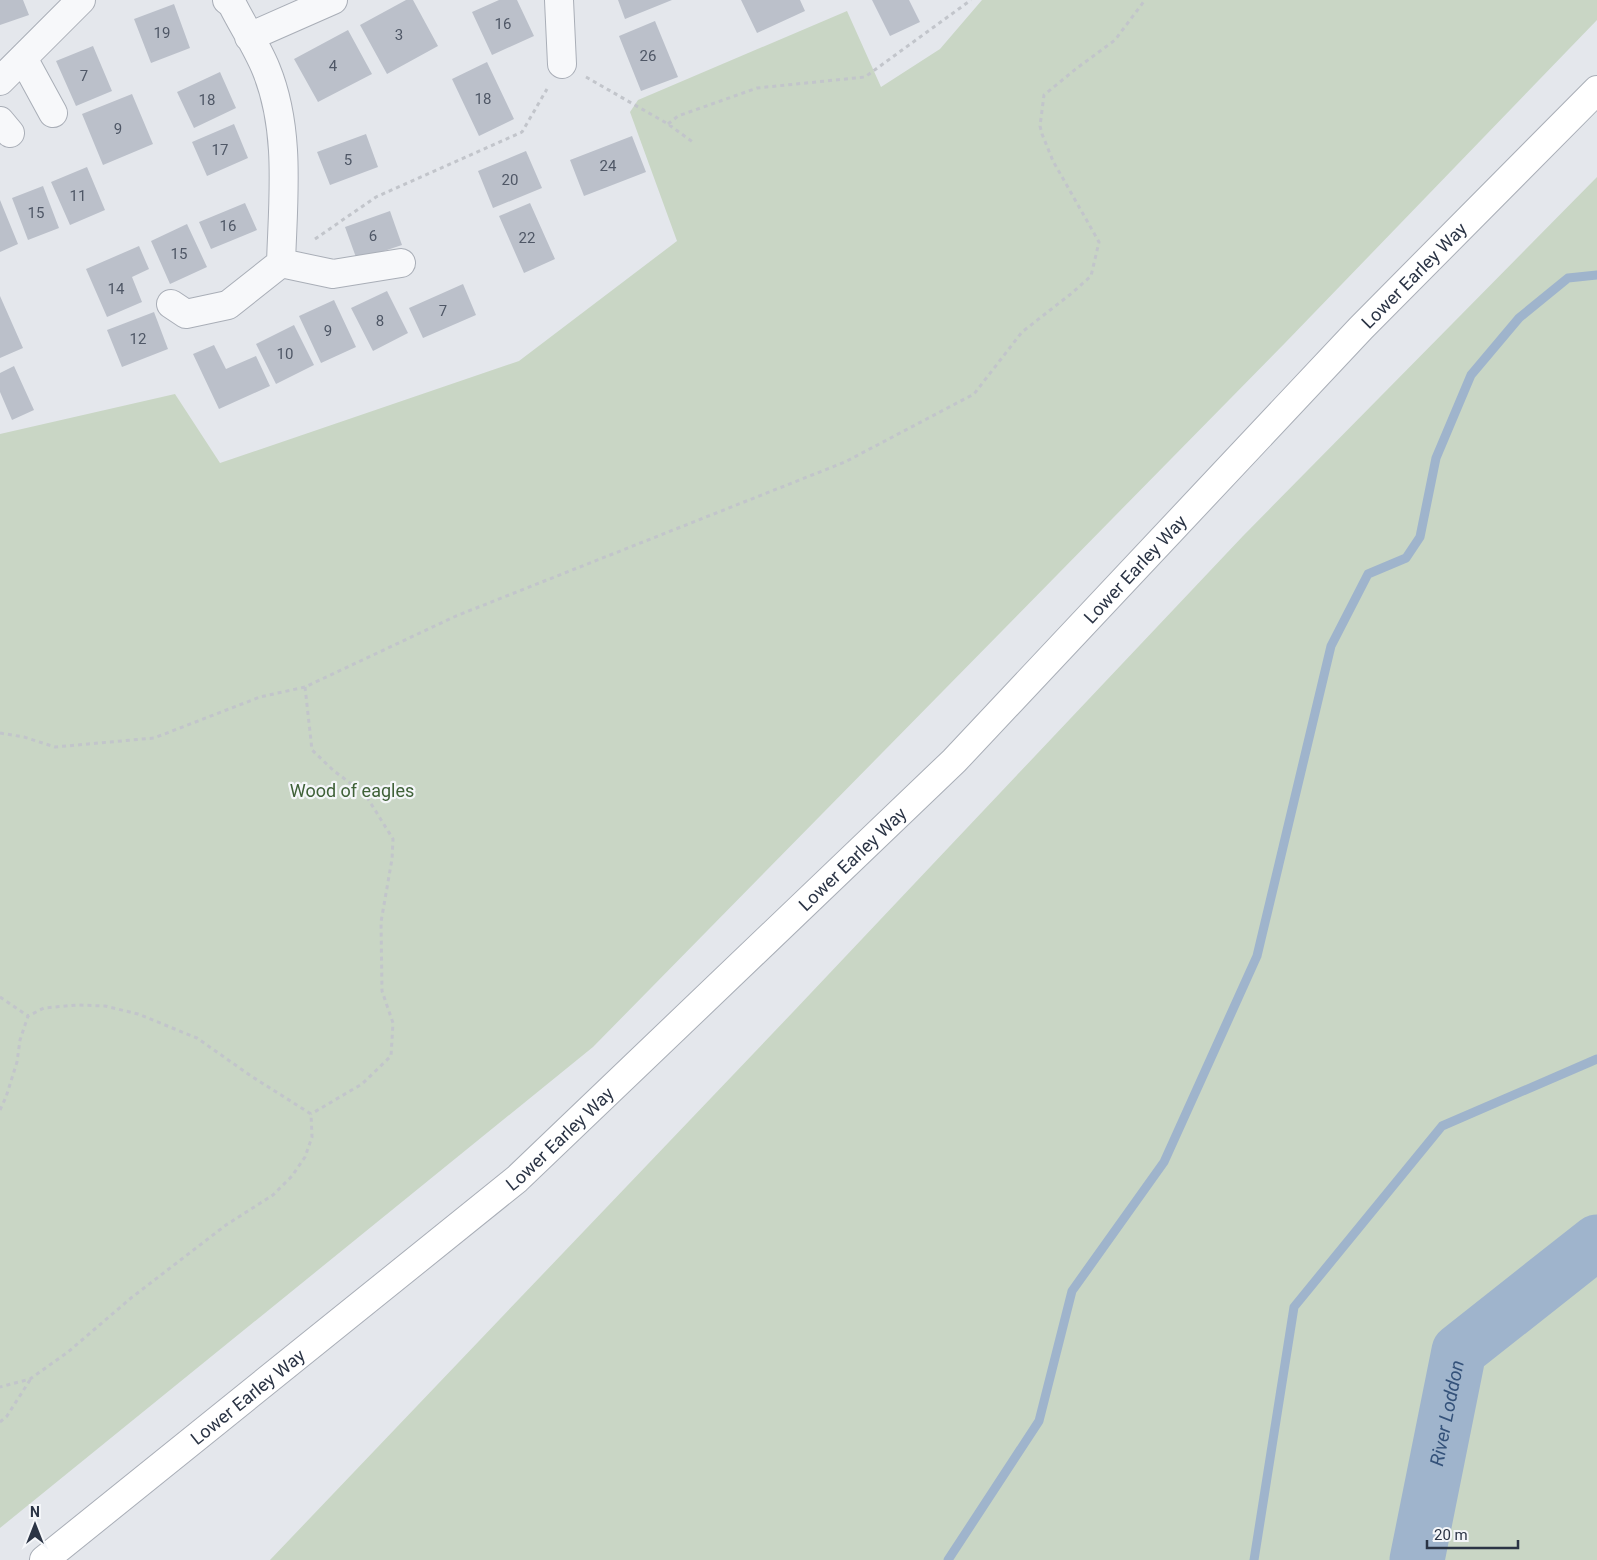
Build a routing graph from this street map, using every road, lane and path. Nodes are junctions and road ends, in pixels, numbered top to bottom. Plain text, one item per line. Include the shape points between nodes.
1 (81, 0) edge
2 (227, 0) edge
3 (333, 0) edge
4 (559, 0) edge
5 (971, 0) edge
6 (1145, 0) edge
7 (249, 37) junction
8 (24, 58) junction
9 (562, 64) junction
10 (0, 81) edge
11 (1597, 90) edge
12 (53, 113) dead end
13 (668, 124) junction
14 (694, 143) dead end
15 (281, 263) junction
16 (400, 264) dead end
17 (171, 304) dead end
18 (304, 687) junction
19 (0, 732) edge
20 (0, 998) edge
21 (28, 1016) junction
22 (0, 1110) edge
23 (310, 1114) junction
24 (30, 1379) junction
25 (0, 1387) edge
26 (0, 1422) edge
27 (44, 1560) edge

1 - 8 street
2 - 7 street
3 - 7 street
4 - 9 street
5 - 13 path via 865,78 757,88 678,116
6 - 18 path via 1114,40 1044,95 1042,134 1053,161 1099,242 1091,276 1022,332 974,394 844,462 456,616
7 - 15 street via 266,69 278,110 284,172
8 - 10 street
8 - 12 street
9 - 13 path
9 - 15 path via 522,132 376,197
11 - 27 main road, Lower Earley Way via 1361,328 954,761 517,1179
13 - 14 path
15 - 16 street via 333,274
15 - 17 street via 228,304 186,314
18 - 19 path via 260,697 154,738 55,747
18 - 23 path via 312,750 365,794 393,839 381,922 382,991 393,1023 391,1056 362,1084
20 - 21 path
21 - 22 path via 17,1062
21 - 23 path via 44,1008 77,1004 105,1006 138,1014 197,1038
23 - 24 path via 312,1137 305,1157 292,1176 272,1195 226,1224
24 - 25 path
24 - 26 path

